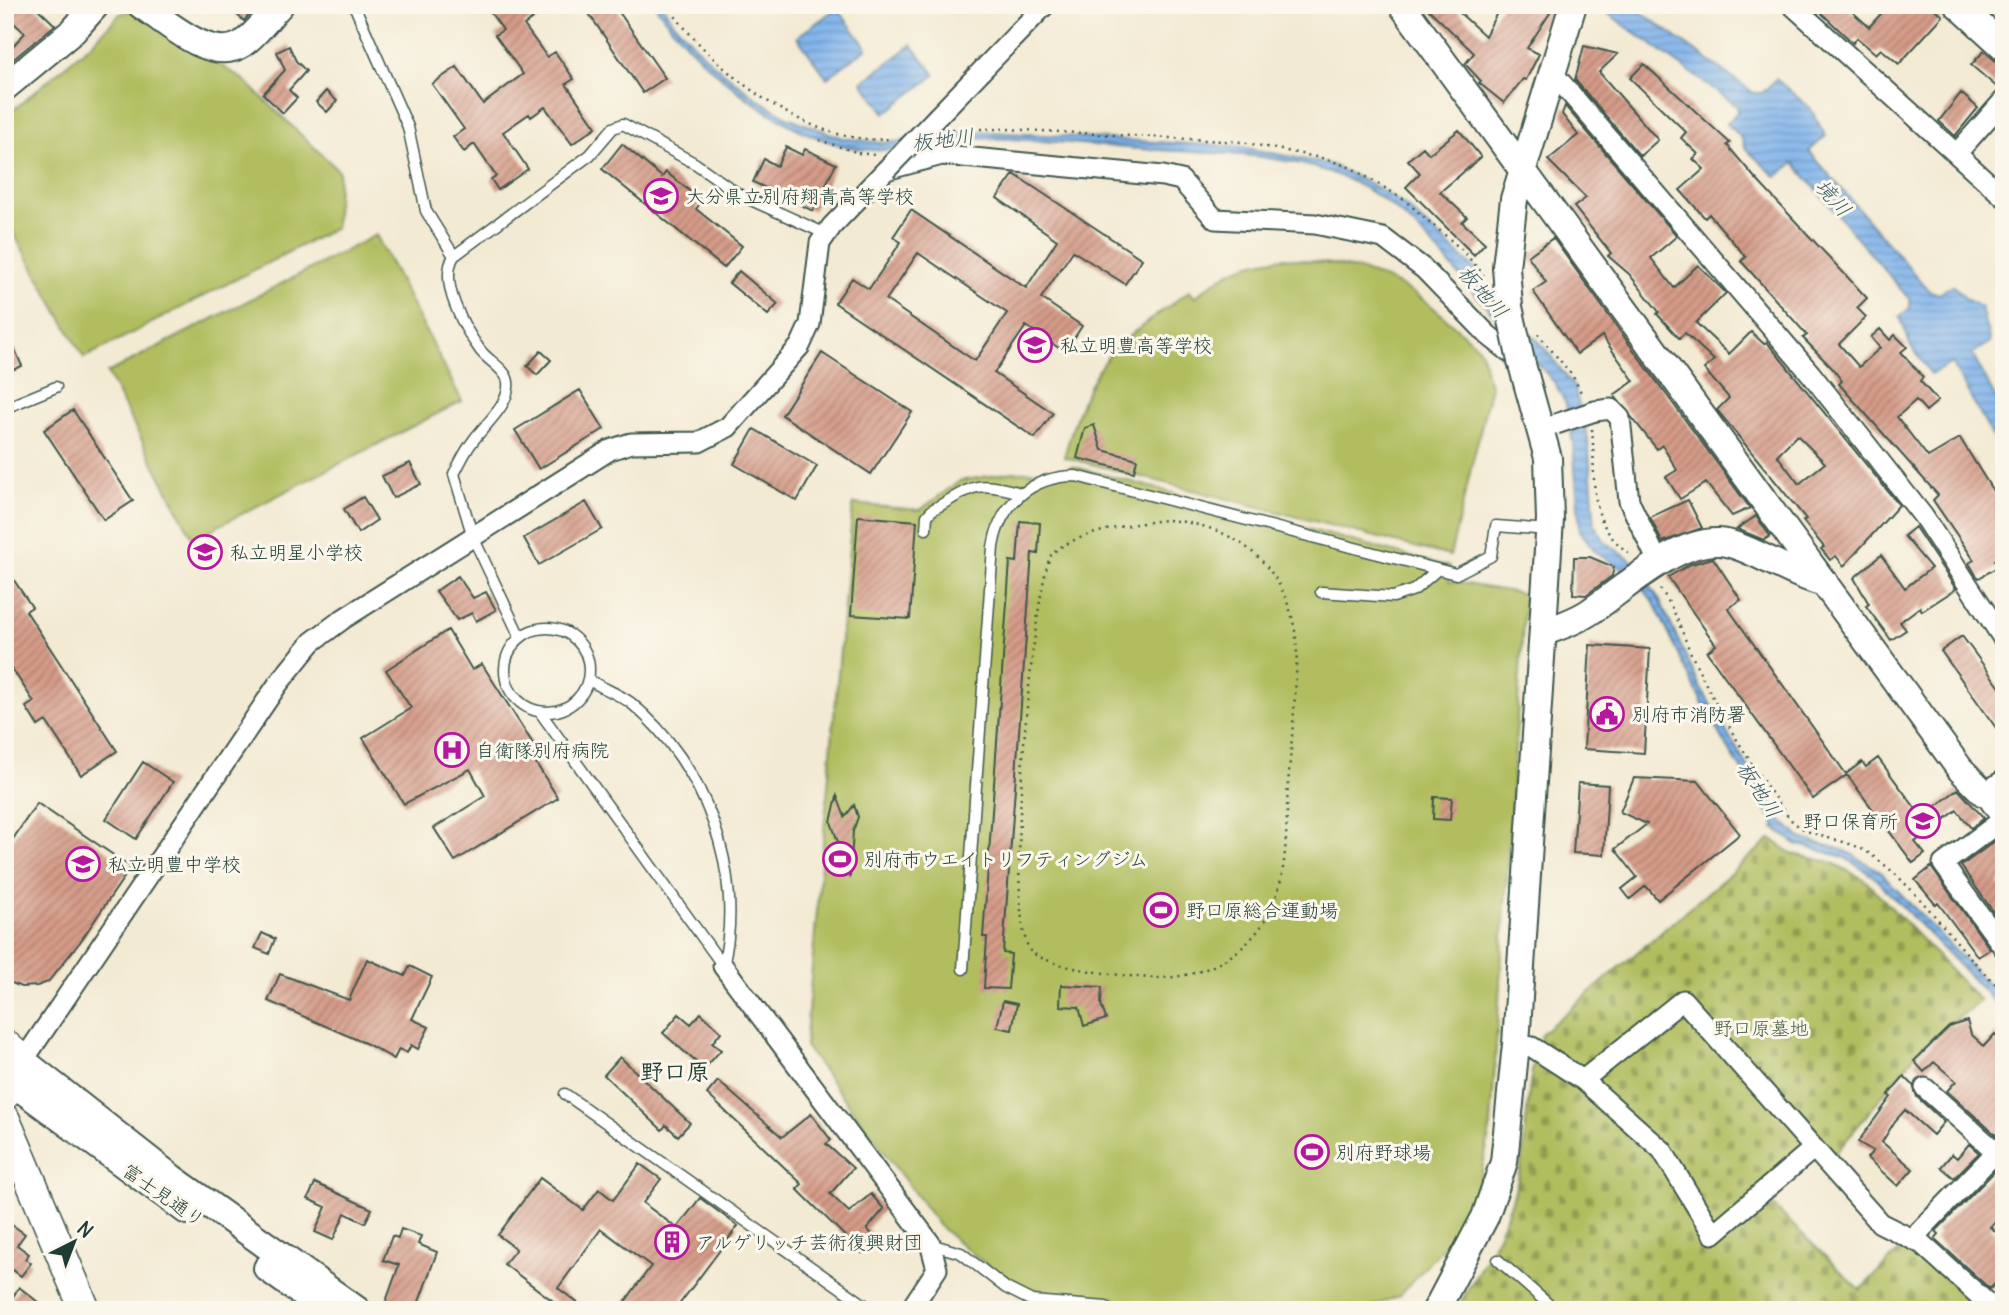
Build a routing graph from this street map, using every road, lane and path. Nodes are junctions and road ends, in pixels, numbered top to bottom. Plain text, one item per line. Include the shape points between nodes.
1 (96, 5) edge
2 (141, 5) edge
3 (280, 5) edge
4 (354, 5) edge
5 (1045, 5) edge
6 (1402, 5) edge
7 (1792, 5) edge
8 (1958, 5) edge
9 (1570, 15) edge
10 (2004, 47) edge
11 (1552, 72) junction
12 (5, 87) edge
13 (2004, 100) edge
14 (819, 139) dead end
15 (1956, 153) junction
16 (881, 167) junction
17 (1522, 171) junction
18 (2004, 197) edge
19 (826, 234) junction
20 (454, 256) junction
21 (1521, 361) junction
22 (56, 387) dead end
23 (5, 408) edge
24 (1549, 427) junction
25 (1021, 493) junction
26 (926, 529) dead end
27 (1550, 530) junction
28 (473, 537) junction
29 (1437, 570) junction
30 (1654, 572) junction
31 (1825, 583) junction
32 (1321, 592) dead end
33 (1543, 633) junction
34 (520, 637) junction
35 (2004, 640) edge
36 (589, 680) junction
37 (540, 712) junction
38 (1994, 787) edge
39 (2003, 821) edge
40 (2004, 948) edge
41 (1044, 958) joint
42 (723, 967) junction
43 (963, 969) dead end
44 (2004, 992) edge
45 (1516, 1044) junction
46 (10, 1072) edge
47 (1583, 1080) junction
48 (1925, 1088) dead end
49 (565, 1094) dead end
50 (5, 1120) edge
51 (1814, 1148) junction
52 (2001, 1151) edge
53 (1912, 1239) junction
54 (930, 1243) junction
55 (1498, 1260) dead end
56 (1105, 1307) dead end
57 (85, 1310) edge
58 (325, 1310) edge
59 (357, 1310) edge
60 (872, 1310) edge
61 (910, 1310) edge
62 (1436, 1310) edge
63 (1555, 1310) edge
64 (1995, 1310) edge

1 - 12 street via 74,31
2 - 3 street via 206,47 224,50 241,45
4 - 20 lane via 408,127 426,211
5 - 16 street, bridge via 938,116
6 - 17 street
7 - 15 street
8 - 10 street
9 - 11 street
11 - 17 street
11 - 35 street via 1811,374 1923,516
13 - 15 street
14 - 16 path via 874,155
15 - 18 street
16 - 19 street
16 - 21 street via 942,155 1163,176 1181,180 1215,219 1315,223 1383,238 1424,269 1488,335
17 - 21 street, bridge via 1509,227 1506,267
17 - 31 street
19 - 20 lane via 740,195 696,164 623,124 613,128 590,155
19 - 28 street via 817,251 806,336 728,427 699,442 617,447
20 - 28 lane via 448,290 480,350 509,384 501,405 454,474
21 - 24 street
22 - 23 lane
24 - 27 street
24 - 30 street, bridge via 1595,411 1611,409 1620,418 1629,501
25 - 26 lane via 990,484 976,486 932,510
25 - 29 lane via 1042,481 1076,475
25 - 43 lane via 1005,512 993,547
27 - 29 lane via 1496,526 1491,556 1456,574
27 - 33 street
28 - 34 lane
28 - 46 street via 343,619 291,664
29 - 32 lane via 1414,590 1393,597
30 - 31 street via 1687,548 1720,542
30 - 33 street via 1585,615
30 - 44 path via 1715,701 1788,818 1810,833 1867,852
31 - 38 street via 1961,769
33 - 45 street
34 - 36 lane via 537,629 565,632 586,652
34 - 37 lane via 506,657 507,686 521,703
36 - 37 lane via 576,702 553,713
36 - 42 lane via 629,702 660,732 709,810 724,855 729,940
37 - 42 lane
38 - 39 street
39 - 40 street via 1943,864
41 - 41 path via 1031,952 1023,937 1019,845 1031,666 1050,557 1064,543 1150,521 1185,521 1220,531 1250,550 1269,570 1284,593 1296,628 1283,865 1271,909 1238,951 1190,975 1130,976
42 - 54 street
45 - 47 street via 1532,1047
45 - 62 street via 1501,1174 1485,1216
46 - 58 street, 富士見通り via 94,1145
46 - 59 street via 172,1178
47 - 51 street via 1682,1000
47 - 51 street via 1662,1150 1713,1234
48 - 52 street
49 - 60 lane
50 - 57 main road
51 - 53 street via 1880,1223
52 - 53 street
53 - 64 street
54 - 56 lane via 961,1252 1006,1288 1032,1301
54 - 61 street via 937,1269
55 - 63 lane

